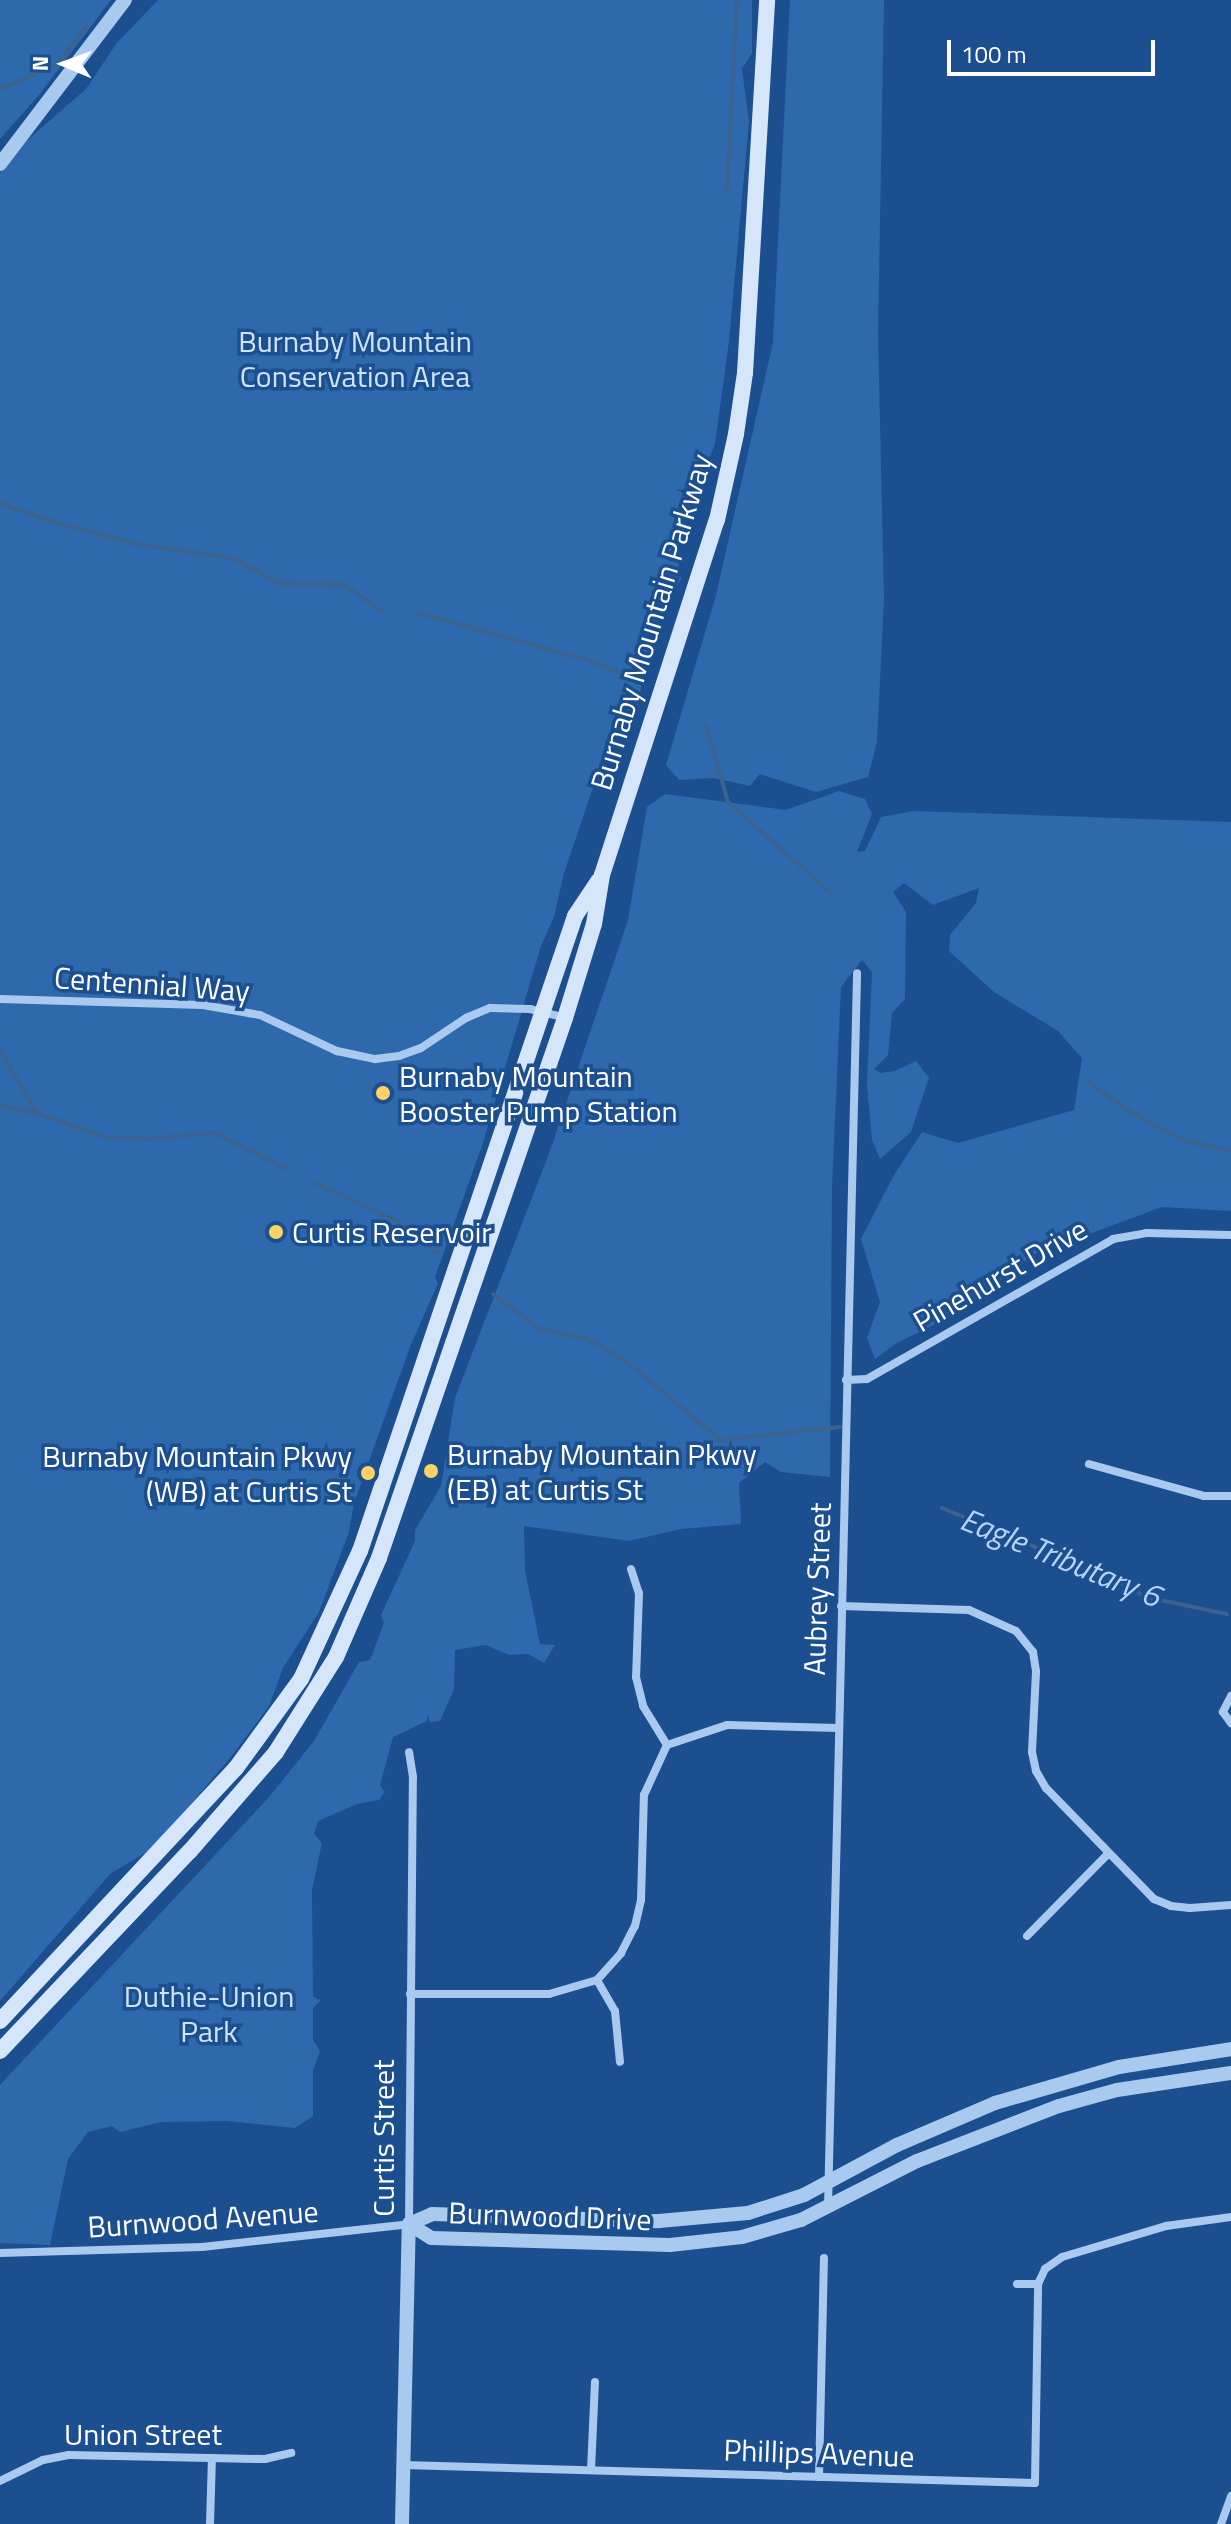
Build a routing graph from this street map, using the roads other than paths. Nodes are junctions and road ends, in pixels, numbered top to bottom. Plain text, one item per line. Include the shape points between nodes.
1 (125, 0) edge
2 (767, 0) edge
3 (0, 164) edge
4 (602, 875) junction
5 (857, 973) dead end
6 (0, 999) edge
7 (544, 1012) junction
8 (565, 1018) junction
9 (1231, 1235) edge
10 (846, 1380) junction
11 (1089, 1464) dead end
12 (1231, 1496) edge
13 (631, 1569) dead end
14 (841, 1606) junction
15 (1231, 1696) edge
16 (1231, 1723) edge
17 (838, 1728) junction
18 (667, 1745) junction
19 (409, 1752) dead end
20 (1108, 1854) junction
21 (1231, 1905) edge
22 (1027, 1936) dead end
23 (597, 1980) junction
24 (410, 1994) junction
25 (0, 2021) edge
26 (1231, 2049) edge
27 (0, 2051) edge
28 (620, 2062) dead end
29 (1231, 2073) edge
30 (828, 2181) junction
31 (828, 2207) junction
32 (1231, 2217) edge
33 (409, 2224) junction
34 (0, 2253) edge
35 (824, 2258) dead end
36 (1017, 2284) dead end
37 (1038, 2284) junction
38 (595, 2382) dead end
39 (291, 2453) dead end
40 (212, 2458) junction
41 (403, 2465) junction
42 (591, 2470) junction
43 (819, 2477) junction
44 (0, 2481) edge
45 (1231, 2496) edge
46 (210, 2524) edge
47 (402, 2524) edge
48 (1221, 2524) edge

1 - 3 street
2 - 4 main road, Burnaby Mountain Parkway via 752,293 736,434 703,570
4 - 7 main road, Burnaby Mountain Parkway via 575,916
4 - 8 main road, Burnaby Mountain Parkway via 594,924
5 - 10 street, Aubrey Street
6 - 7 street, Centennial Way via 203,1005 260,1015 337,1051 375,1059 421,1048 480,1011
7 - 8 street, Centennial Way
7 - 25 main road, Burnaby Mountain Parkway via 360,1551 301,1679 236,1768
8 - 27 main road, Burnaby Mountain Parkway via 394,1519 336,1657 276,1752 237,1800
9 - 10 street, Pinehurst Drive via 1146,1233 1113,1239 867,1379
10 - 14 street, Aubrey Street
11 - 12 street via 1204,1496
13 - 18 street via 639,1593 636,1677 643,1706
14 - 17 street, Aubrey Street
14 - 20 street via 969,1610 1016,1631 1033,1652 1036,1672 1036,1771
15 - 16 street via 1223,1706
17 - 18 street via 727,1725
17 - 30 street, Aubrey Street
18 - 23 street via 644,1795 641,1900 635,1926 621,1953
19 - 24 street, Curtis Street
20 - 21 street via 1154,1899 1171,1906
20 - 22 street
23 - 24 street via 549,1994
23 - 28 street via 615,2011
24 - 33 street, Curtis Street
26 - 30 street, Burnwood Drive via 1059,2082 933,2128
29 - 31 street, Burnwood Drive via 1117,2090 1059,2106 917,2161
30 - 31 street, Aubrey Street
30 - 33 street, Burnwood Drive via 777,2204 719,2218 432,2214
31 - 33 street, Burnwood Drive via 772,2230 670,2245 431,2238
32 - 37 street via 1166,2226 1062,2257 1045,2269
33 - 34 street, Burnwood Avenue via 202,2247
33 - 41 street, Curtis Street
35 - 43 street
36 - 37 street
37 - 43 street, Phillips Avenue via 1035,2483
38 - 42 street
39 - 40 street, Union Street via 265,2459
40 - 44 street, Union Street via 69,2455 43,2460
40 - 46 street
41 - 42 street, Phillips Avenue
41 - 47 street, Curtis Street
42 - 43 street, Phillips Avenue
45 - 48 street

